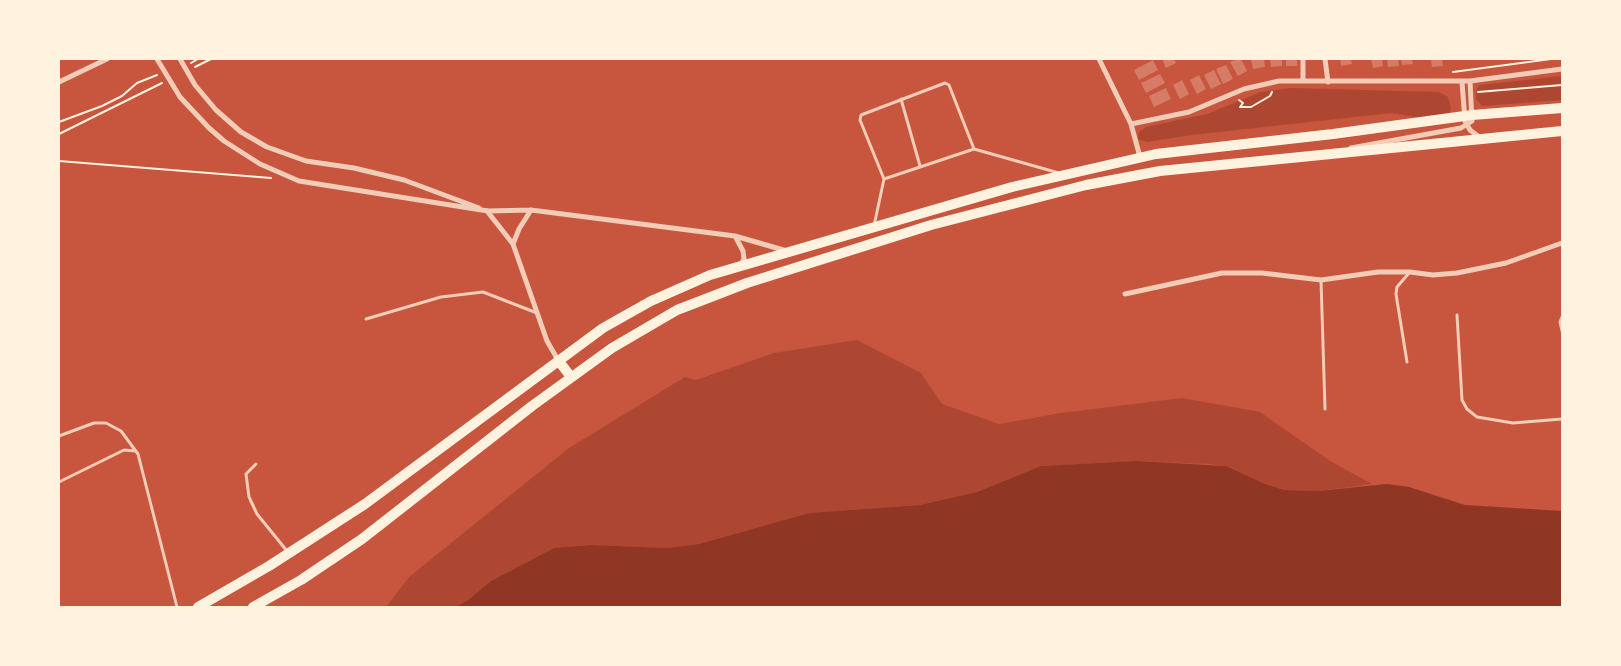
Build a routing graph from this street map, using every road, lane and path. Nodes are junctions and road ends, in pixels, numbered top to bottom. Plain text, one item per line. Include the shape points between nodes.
1 (107, 59) edge
2 (157, 59) edge
3 (180, 59) edge
4 (198, 59) edge
5 (211, 59) edge
6 (1099, 59) edge
7 (1303, 59) edge
8 (1325, 59) edge
9 (1550, 59) edge
10 (185, 69) junction
11 (1562, 69) edge
12 (164, 72) junction
13 (1447, 72) dead end
14 (168, 80) junction
15 (1303, 80) junction
16 (1470, 81) junction
17 (59, 82) edge
18 (1274, 82) junction
19 (1328, 82) junction
20 (1462, 82) junction
21 (1562, 85) edge
22 (1471, 93) junction
23 (1232, 94) junction
24 (900, 99) junction
25 (1562, 108) edge
26 (1468, 119) junction
27 (59, 122) edge
28 (1130, 124) junction
29 (1562, 132) edge
30 (59, 134) edge
31 (1487, 140) junction
32 (974, 150) junction
33 (1318, 157) junction
34 (1140, 158) junction
35 (59, 161) edge
36 (920, 166) junction
37 (1064, 174) junction
38 (884, 178) junction
39 (279, 179) dead end
40 (531, 210) junction
41 (488, 211) junction
42 (874, 226) junction
43 (735, 236) junction
44 (1562, 243) edge
45 (513, 244) junction
46 (787, 251) junction
47 (741, 264) junction
48 (1410, 272) junction
49 (1321, 280) junction
50 (1125, 294) dead end
51 (537, 313) junction
52 (1457, 315) dead end
53 (1562, 317) edge
54 (366, 319) dead end
55 (1562, 331) edge
56 (558, 360) junction
57 (1407, 362) dead end
58 (571, 377) junction
59 (1325, 409) dead end
60 (1562, 419) edge
61 (59, 436) edge
62 (136, 451) junction
63 (256, 464) dead end
64 (59, 482) edge
65 (289, 554) junction
66 (177, 607) edge
67 (198, 607) edge
68 (253, 607) edge

1 - 17 street
2 - 12 street
3 - 10 street
4 - 10 path
5 - 10 path
6 - 28 street
7 - 15 street
8 - 19 street
9 - 13 path
10 - 41 street via 228,122 267,147 306,161 404,180
11 - 16 street
12 - 14 street
12 - 27 path via 136,84 102,106
14 - 30 path
14 - 41 street via 194,113 224,141 279,174 299,181
15 - 18 street
15 - 19 street
16 - 20 street
16 - 22 street
18 - 23 street
18 - 23 path via 1270,96 1251,107 1240,107 1243,103
19 - 20 street
20 - 26 street
21 - 22 path
22 - 26 street
23 - 28 street via 1189,112
24 - 32 lane via 947,83
24 - 36 lane
24 - 38 lane via 861,114 860,120
25 - 26 main road
26 - 31 street via 1474,134
26 - 33 street via 1462,128 1362,145
26 - 34 main road via 1209,147
28 - 34 street
29 - 31 main road
31 - 33 main road
32 - 36 lane
32 - 37 lane
33 - 58 main road via 1160,171 1086,185 932,225 747,283 677,310 612,348
34 - 37 main road
35 - 39 path
36 - 38 lane
37 - 42 main road
38 - 42 lane
40 - 41 street
40 - 43 street
40 - 45 street
41 - 45 street
42 - 46 main road
43 - 46 street
43 - 47 street via 743,251
44 - 48 street via 1506,263 1457,273 1433,275
45 - 51 street
46 - 47 main road
47 - 56 main road via 651,301 603,328
48 - 49 street via 1378,272
48 - 57 lane via 1397,287 1396,294
49 - 50 street via 1262,273 1222,273
49 - 59 lane
51 - 54 lane via 483,292 441,297
51 - 56 street via 547,342
52 - 60 lane via 1462,400 1467,409 1477,418 1513,423
53 - 55 lane
56 - 58 main road
56 - 65 main road via 416,468
58 - 68 main road via 362,539
61 - 62 lane via 94,423 106,423 121,431
62 - 64 lane via 124,450
62 - 66 lane
63 - 65 lane via 246,474 249,497
65 - 67 main road

